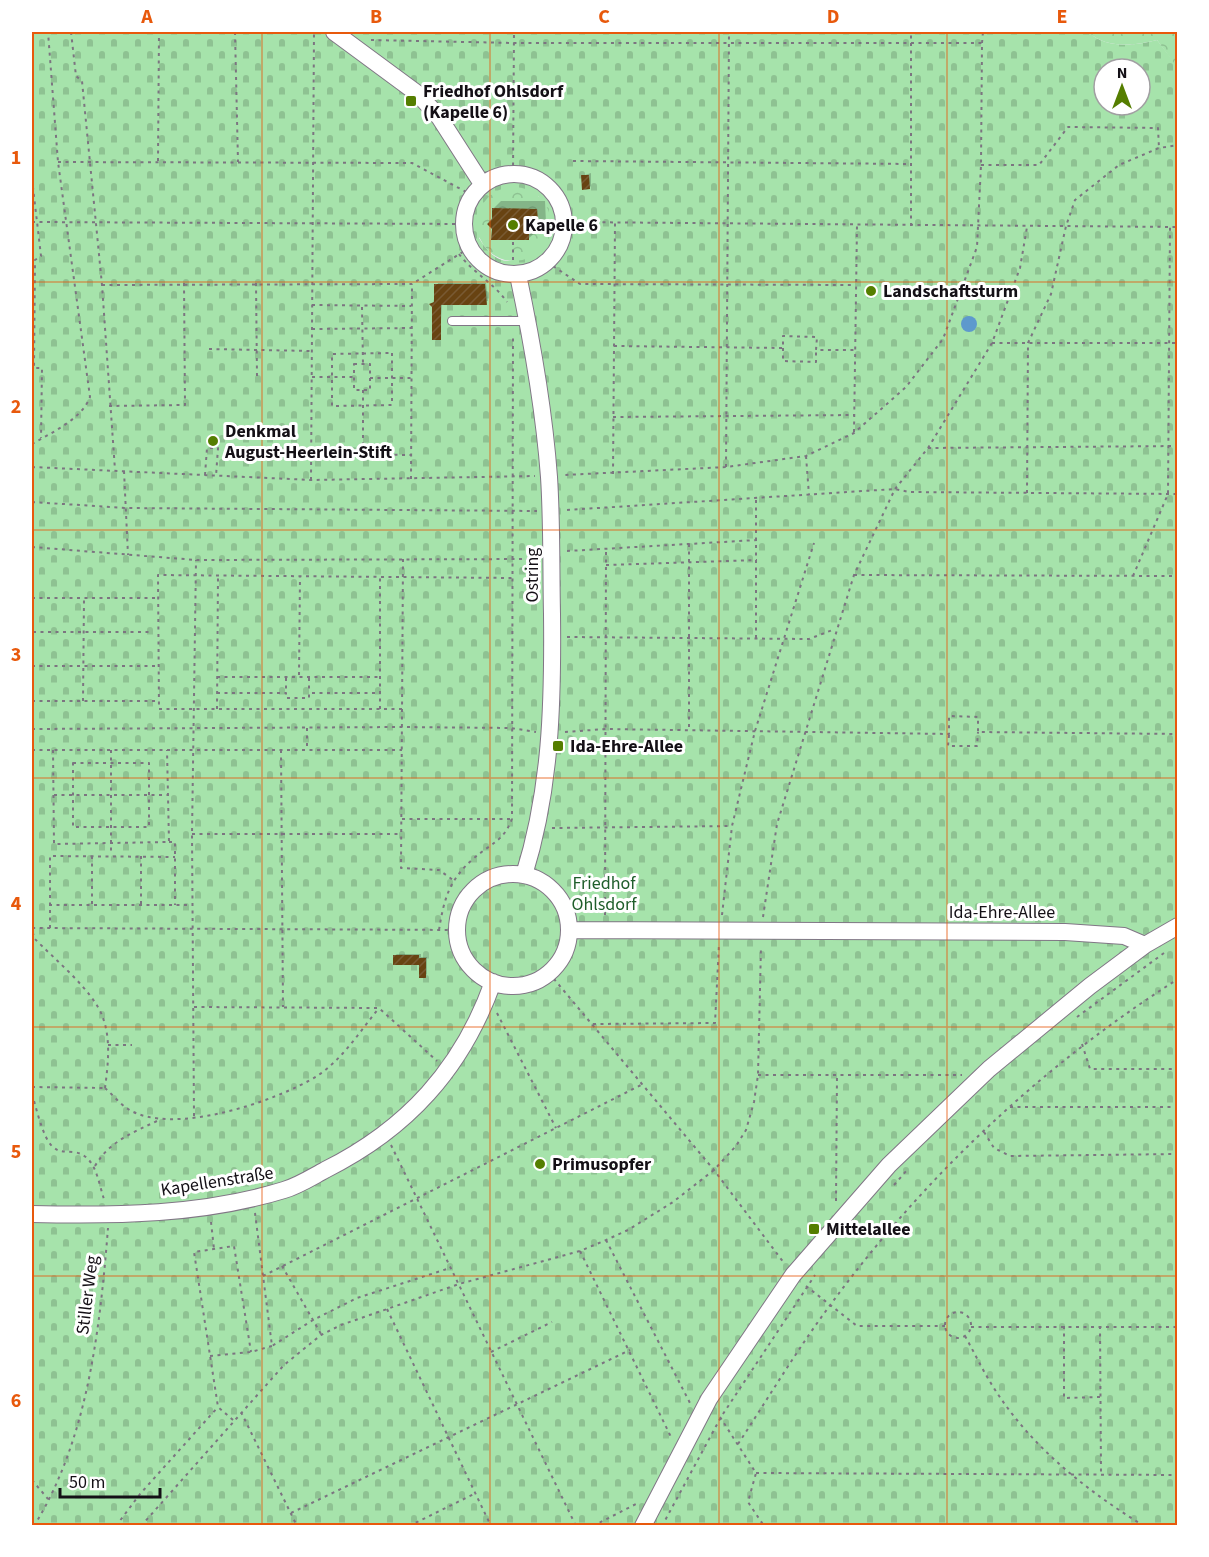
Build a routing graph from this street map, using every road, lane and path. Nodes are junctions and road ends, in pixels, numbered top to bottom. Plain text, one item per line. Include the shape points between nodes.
1 (48, 32) edge
2 (71, 32) edge
3 (159, 32) edge
4 (235, 32) edge
5 (314, 32) edge
6 (334, 32) edge
7 (514, 32) edge
8 (729, 32) edge
9 (911, 32) edge
10 (983, 32) edge
11 (371, 40) dead end
12 (729, 42) junction
13 (514, 43) junction
14 (982, 43) junction
15 (911, 44) junction
16 (1178, 145) edge
17 (1159, 148) junction
18 (573, 161) dead end
19 (58, 162) junction
20 (90, 162) junction
21 (158, 162) junction
22 (238, 162) junction
23 (313, 162) junction
24 (728, 164) junction
25 (911, 164) junction
26 (981, 165) junction
27 (513, 174) junction
28 (32, 179) edge
29 (477, 190) junction
30 (32, 222) edge
31 (37, 222) junction
32 (67, 222) junction
33 (94, 222) junction
34 (565, 222) junction
35 (314, 223) junction
36 (615, 223) junction
37 (463, 224) junction
38 (728, 224) junction
39 (857, 225) junction
40 (911, 226) junction
41 (980, 226) junction
42 (1066, 226) junction
43 (1170, 226) junction
44 (1027, 227) junction
45 (1178, 227) edge
46 (513, 242) dead end
47 (464, 251) junction
48 (547, 262) junction
49 (515, 275) junction
50 (184, 283) junction
51 (256, 283) junction
52 (313, 283) junction
53 (412, 284) junction
54 (614, 284) junction
55 (102, 285) junction
56 (728, 285) junction
57 (855, 285) junction
58 (312, 305) junction
59 (362, 305) junction
60 (33, 306) edge
61 (413, 306) junction
62 (452, 321) dead end
63 (520, 321) junction
64 (363, 328) junction
65 (412, 328) junction
66 (312, 329) junction
67 (992, 343) junction
68 (1028, 343) junction
69 (1169, 343) junction
70 (1178, 344) edge
71 (614, 346) junction
72 (728, 347) junction
73 (783, 348) junction
74 (209, 350) dead end
75 (257, 350) junction
76 (816, 350) junction
77 (855, 350) junction
78 (312, 351) junction
79 (363, 354) junction
80 (33, 361) edge
81 (363, 364) junction
82 (257, 376) dead end
83 (312, 377) junction
84 (332, 377) junction
85 (354, 377) junction
86 (370, 378) junction
87 (392, 378) junction
88 (412, 378) junction
89 (363, 390) junction
90 (109, 406) junction
91 (363, 406) junction
92 (854, 415) junction
93 (726, 416) junction
94 (613, 417) junction
95 (854, 433) junction
96 (41, 439) junction
97 (32, 444) edge
98 (1168, 446) junction
99 (1178, 446) edge
100 (928, 447) junction
101 (1027, 447) junction
102 (312, 454) junction
103 (363, 454) junction
104 (412, 455) junction
105 (806, 456) junction
106 (32, 466) edge
107 (726, 467) junction
108 (116, 470) junction
109 (124, 471) junction
110 (613, 474) junction
111 (206, 475) junction
112 (549, 475) junction
113 (216, 476) junction
114 (513, 478) junction
115 (311, 480) junction
116 (411, 480) junction
117 (895, 489) junction
118 (1027, 493) junction
119 (1168, 494) junction
120 (1178, 494) edge
121 (809, 495) junction
122 (756, 500) junction
123 (32, 502) edge
124 (126, 508) junction
125 (513, 510) junction
126 (551, 511) junction
127 (757, 540) junction
128 (814, 543) dead end
129 (689, 544) junction
130 (32, 547) edge
131 (606, 551) junction
132 (128, 555) junction
133 (552, 555) junction
134 (513, 559) junction
135 (196, 560) junction
136 (403, 560) junction
137 (757, 560) junction
138 (689, 563) junction
139 (606, 565) junction
140 (196, 575) junction
141 (854, 575) junction
142 (218, 576) junction
143 (300, 576) junction
144 (1132, 576) junction
145 (1178, 576) edge
146 (380, 577) junction
147 (403, 577) junction
148 (513, 578) junction
149 (32, 598) edge
150 (84, 598) junction
151 (158, 598) junction
152 (837, 629) junction
153 (33, 632) edge
154 (83, 632) junction
155 (149, 632) dead end
156 (552, 637) junction
157 (606, 637) junction
158 (690, 638) junction
159 (756, 639) junction
160 (784, 640) junction
161 (32, 666) edge
162 (83, 666) junction
163 (158, 666) junction
164 (217, 677) junction
165 (286, 677) junction
166 (299, 677) junction
167 (309, 677) junction
168 (380, 677) junction
169 (217, 693) junction
170 (286, 693) junction
171 (309, 693) junction
172 (380, 693) junction
173 (83, 701) junction
174 (159, 701) junction
175 (32, 702) edge
176 (217, 709) junction
177 (380, 709) junction
178 (402, 709) junction
179 (194, 710) junction
180 (402, 727) junction
181 (193, 728) junction
182 (307, 728) junction
183 (32, 729) edge
184 (511, 729) junction
185 (606, 729) junction
186 (689, 730) junction
187 (755, 731) junction
188 (804, 731) junction
189 (978, 732) junction
190 (550, 733) junction
191 (949, 734) junction
192 (1178, 734) edge
193 (32, 750) edge
194 (53, 750) junction
195 (111, 750) junction
196 (167, 750) junction
197 (193, 750) junction
198 (281, 750) junction
199 (307, 750) junction
200 (402, 750) junction
201 (111, 762) junction
202 (54, 795) junction
203 (73, 795) junction
204 (111, 795) junction
205 (149, 795) junction
206 (168, 795) junction
207 (402, 819) junction
208 (512, 819) junction
209 (732, 826) junction
210 (111, 827) junction
211 (605, 827) junction
212 (538, 829) junction
213 (192, 834) junction
214 (281, 834) junction
215 (402, 834) junction
216 (169, 842) junction
217 (111, 843) junction
218 (92, 856) junction
219 (111, 856) junction
220 (141, 856) junction
221 (176, 856) junction
222 (32, 869) edge
223 (524, 875) junction
224 (453, 880) junction
225 (49, 905) junction
226 (92, 905) junction
227 (141, 905) junction
228 (176, 905) junction
229 (192, 905) junction
230 (1178, 926) edge
231 (32, 927) edge
232 (50, 928) junction
233 (192, 928) junction
234 (282, 929) junction
235 (439, 930) junction
236 (458, 930) junction
237 (569, 930) junction
238 (605, 930) junction
239 (720, 930) junction
240 (761, 930) junction
241 (1145, 945) junction
242 (1167, 950) dead end
243 (549, 973) junction
244 (1178, 979) edge
245 (490, 989) junction
246 (194, 1007) junction
247 (283, 1007) junction
248 (379, 1008) junction
249 (1071, 1022) dead end
250 (593, 1024) junction
251 (1082, 1044) junction
252 (108, 1045) junction
253 (132, 1046) dead end
254 (1178, 1069) edge
255 (448, 1071) junction
256 (837, 1074) junction
257 (758, 1075) junction
258 (983, 1075) junction
259 (643, 1084) junction
260 (32, 1087) edge
261 (105, 1088) junction
262 (32, 1094) edge
263 (1011, 1107) junction
264 (1178, 1107) edge
265 (194, 1116) junction
266 (161, 1119) junction
267 (556, 1128) junction
268 (984, 1131) junction
269 (386, 1133) junction
270 (1178, 1154) edge
271 (94, 1167) junction
272 (909, 1169) dead end
273 (714, 1170) junction
274 (886, 1192) dead end
275 (254, 1198) junction
276 (417, 1200) junction
277 (209, 1206) junction
278 (32, 1214) edge
279 (109, 1216) junction
280 (836, 1225) junction
281 (606, 1240) junction
282 (214, 1249) junction
283 (580, 1251) junction
284 (282, 1266) junction
285 (821, 1267) dead end
286 (451, 1268) junction
287 (263, 1276) junction
288 (799, 1280) junction
289 (459, 1284) junction
290 (830, 1305) junction
291 (387, 1310) junction
292 (313, 1320) junction
293 (552, 1322) dead end
294 (945, 1326) junction
295 (1064, 1326) junction
296 (1100, 1326) junction
297 (971, 1327) junction
298 (1178, 1327) edge
299 (321, 1335) junction
300 (965, 1336) junction
301 (272, 1346) junction
302 (630, 1350) junction
303 (251, 1352) junction
304 (491, 1352) junction
305 (210, 1356) junction
306 (1100, 1397) junction
307 (709, 1400) junction
308 (516, 1403) junction
309 (218, 1407) junction
310 (241, 1412) junction
311 (721, 1417) junction
312 (698, 1419) junction
313 (233, 1420) junction
314 (449, 1437) junction
315 (738, 1444) junction
316 (679, 1454) junction
317 (756, 1473) junction
318 (1068, 1474) junction
319 (1101, 1474) junction
320 (1178, 1475) edge
321 (32, 1480) edge
322 (476, 1493) junction
323 (658, 1494) junction
324 (48, 1499) junction
325 (291, 1513) junction
326 (34, 1526) edge
327 (116, 1526) edge
328 (141, 1526) edge
329 (297, 1526) edge
330 (409, 1526) edge
331 (491, 1526) edge
332 (576, 1526) edge
333 (593, 1526) edge
334 (643, 1526) edge
335 (662, 1526) edge
336 (764, 1526) edge
337 (1144, 1526) edge

1 - 19 path
2 - 20 path via 76,76 82,81
3 - 21 path
4 - 22 path
5 - 23 path
6 - 29 street via 418,94 439,117
7 - 13 path
8 - 12 path
9 - 15 path
10 - 14 path
11 - 13 path
12 - 13 path
12 - 15 path
12 - 24 path
13 - 27 path
14 - 15 path
14 - 26 path
15 - 25 path
16 - 17 path
17 - 26 path via 1158,128 1068,127 1039,165
17 - 42 path via 1119,165 1094,182 1075,200
18 - 24 path
19 - 20 path
19 - 32 path
20 - 21 path
20 - 33 path
21 - 22 path
22 - 23 path
23 - 29 path via 412,163
23 - 35 path
24 - 25 path
24 - 38 path
25 - 40 path
26 - 41 path
27 - 29 street via 497,176
27 - 34 street via 537,179 548,186 559,201
28 - 31 path
29 - 37 street
30 - 31 path
31 - 32 path
31 - 60 path via 40,256 35,260
32 - 33 path
32 - 96 path via 90,397 75,416
33 - 35 path
33 - 55 path
34 - 36 path
34 - 48 street via 561,244
35 - 37 path
35 - 52 path
36 - 38 path
36 - 54 path
37 - 47 street
38 - 39 path
38 - 56 path
39 - 40 path
39 - 57 path
40 - 41 path
41 - 44 path
41 - 95 path via 978,247 943,339 906,387
42 - 43 path
42 - 44 path
42 - 68 path via 1051,294
43 - 45 path
43 - 69 path
44 - 67 path via 1020,268
46 - 49 path
47 - 49 street via 487,267
47 - 53 path
47 - 63 path via 469,267 498,290
48 - 49 street via 534,271
48 - 54 path via 580,284
49 - 63 street, Ostring
50 - 51 path
50 - 55 path
50 - 90 path via 185,405
51 - 52 path
51 - 75 path
52 - 53 path
52 - 58 path
53 - 61 path
54 - 56 path
54 - 71 path
55 - 90 path
56 - 57 path
56 - 72 path
57 - 77 path
58 - 59 path
58 - 66 path
59 - 61 path
59 - 64 path
60 - 80 path
61 - 65 path
62 - 63 lane
63 - 112 street, Ostring
63 - 114 path
64 - 65 path
64 - 66 path
64 - 79 path
65 - 88 path
66 - 78 path
67 - 68 path
67 - 100 path
68 - 69 path
68 - 101 path
69 - 70 path
69 - 98 path
71 - 72 path
71 - 94 path
72 - 73 path
72 - 93 path
73 - 76 path via 783,361 816,362
73 - 76 path via 783,336 817,337
74 - 75 path
75 - 78 path
75 - 82 path
76 - 77 path
77 - 92 path
78 - 83 path
79 - 81 path
79 - 84 path via 332,354
79 - 87 path via 392,354
80 - 96 path via 34,368 42,368
81 - 85 path via 354,364
81 - 86 path via 370,364
83 - 84 path
83 - 102 path
84 - 85 path
84 - 91 path via 332,406
85 - 89 path via 354,390
86 - 87 path
86 - 89 path via 370,390
87 - 88 path
87 - 91 path via 392,405
88 - 104 path
89 - 91 path
90 - 108 path
91 - 103 path
92 - 93 path
92 - 95 path
93 - 94 path
93 - 107 path
94 - 110 path
95 - 105 path
96 - 97 path
98 - 99 path
98 - 101 path
98 - 119 path
100 - 101 path
100 - 117 path
101 - 118 path
102 - 103 path
102 - 115 path
103 - 104 path
104 - 116 path
105 - 107 path
105 - 121 path
106 - 108 path
107 - 110 path
108 - 109 path
109 - 111 path
109 - 124 path
110 - 112 path
111 - 113 path
111 - 113 path via 207,448 218,448
112 - 114 path
112 - 126 street, Ostring
113 - 115 path
114 - 116 path
114 - 125 path
115 - 116 path
117 - 118 path
117 - 121 path
117 - 141 path
118 - 119 path
119 - 120 path
119 - 144 path
121 - 122 path
122 - 126 path
122 - 127 path
123 - 124 path
124 - 125 path
124 - 132 path
125 - 126 path
125 - 134 path
126 - 133 street, Ostring
127 - 129 path
127 - 137 path
128 - 160 path
129 - 131 path
129 - 138 path
130 - 132 path
131 - 133 path
131 - 139 path
132 - 135 path
133 - 134 path
133 - 156 street, Ostring
134 - 136 path
134 - 148 path
135 - 136 path
135 - 140 path
136 - 147 path
137 - 138 path
137 - 159 path
138 - 139 path
138 - 158 path
139 - 157 path
140 - 142 path
140 - 151 path via 158,575
140 - 179 path
141 - 144 path
141 - 152 path
142 - 143 path
142 - 164 path
143 - 146 path
143 - 166 path
144 - 145 path
146 - 147 path
146 - 168 path
147 - 148 path
147 - 178 path
148 - 184 path
149 - 150 path
150 - 151 path
150 - 154 path
151 - 163 path
152 - 160 path via 809,639
152 - 188 path
153 - 154 path
154 - 155 path
154 - 162 path
156 - 157 path
156 - 190 street, Ostring
157 - 158 path
157 - 185 path
158 - 159 path
158 - 186 path
159 - 160 path
160 - 187 path
161 - 162 path
162 - 163 path
162 - 173 path
163 - 174 path
164 - 165 path
164 - 169 path
165 - 166 path
165 - 170 path
166 - 167 path
167 - 168 path
167 - 171 path
168 - 172 path
169 - 170 path
169 - 176 path
170 - 171 path via 286,698 309,698
171 - 172 path
172 - 177 path
173 - 174 path
173 - 175 path
174 - 179 path via 159,710
176 - 177 path
176 - 179 path
177 - 178 path
178 - 180 path
179 - 181 path
180 - 182 path
180 - 184 path
180 - 200 path
181 - 182 path
181 - 183 path
181 - 197 path
182 - 199 path
184 - 190 path
184 - 208 path
185 - 186 path
185 - 190 path
185 - 211 path
186 - 187 path
187 - 188 path
187 - 209 path
188 - 191 path
188 - 240 path via 777,824
189 - 191 path via 977,746 948,746
189 - 191 path via 978,717 949,716
189 - 192 path
190 - 212 street, Ostring
193 - 194 path
194 - 195 path
194 - 202 path
195 - 196 path
195 - 201 path
196 - 197 path
196 - 206 path
197 - 198 path
197 - 213 path
198 - 199 path
198 - 214 path
199 - 200 path
200 - 207 path
201 - 203 path via 73,762
201 - 204 path
201 - 205 path via 149,763
202 - 203 path
202 - 217 path via 54,844
203 - 204 path
203 - 210 path via 73,827
204 - 205 path
204 - 210 path
205 - 206 path
205 - 210 path via 149,827
206 - 216 path
207 - 208 path
207 - 215 path
208 - 224 path via 506,834
209 - 211 path
209 - 239 path
210 - 217 path
211 - 212 path
211 - 238 path
212 - 223 street, Ostring
213 - 214 path
213 - 229 path
214 - 215 path
214 - 234 path
215 - 224 path via 401,867 439,870
216 - 217 path
216 - 221 path via 176,842
217 - 219 path
218 - 219 path
218 - 225 path via 50,856
218 - 226 path
219 - 220 path
220 - 221 path
220 - 227 path
221 - 228 path
222 - 231 path
223 - 236 street via 505,875 487,881 471,893 461,909
223 - 237 street via 557,894 566,911
224 - 235 path via 444,897
225 - 226 path
225 - 232 path
226 - 227 path
227 - 228 path
228 - 229 path
229 - 233 path
230 - 241 street
232 - 233 path
232 - 252 path via 32,928 34,938 89,996 103,1017
233 - 234 path
233 - 246 path
234 - 235 path
234 - 247 path
235 - 236 path
236 - 245 street via 466,961
237 - 238 street, Ida-Ehre-Allee
237 - 243 street via 567,946
238 - 239 street, Ida-Ehre-Allee
239 - 240 street, Ida-Ehre-Allee
239 - 250 path via 715,1023
240 - 241 street, Ida-Ehre-Allee via 1065,932 1124,936
240 - 257 path
241 - 258 street
242 - 249 path
243 - 245 street via 522,985
243 - 250 path
244 - 251 path
245 - 255 street, Kapellenstraße
245 - 267 path
246 - 247 path
246 - 265 path
247 - 248 path
248 - 255 path
248 - 265 path via 319,1075 240,1110
250 - 259 path
251 - 254 path via 1090,1069
251 - 263 path
252 - 253 path
252 - 261 path
255 - 269 street, Kapellenstraße
256 - 257 path
256 - 258 path
256 - 280 path
257 - 273 path via 746,1130
258 - 280 street via 889,1165
259 - 267 path
259 - 273 path
260 - 261 path
261 - 266 path via 129,1110
262 - 271 path via 49,1144 58,1152 87,1156
263 - 264 path
263 - 268 path
265 - 266 path
266 - 271 path via 120,1138 104,1150
267 - 276 path
268 - 270 path via 994,1148 1010,1156
268 - 290 path via 890,1229
269 - 275 street, Kapellenstraße via 355,1155 287,1190
269 - 276 path
271 - 279 path, Stiller Weg
272 - 274 path
273 - 281 path via 673,1202
273 - 288 path
275 - 277 street, Kapellenstraße
275 - 287 path
276 - 284 path
276 - 286 path
277 - 279 street, Kapellenstraße
277 - 282 path
278 - 279 street, Kapellenstraße
279 - 324 path, Stiller Weg via 94,1347 77,1425
280 - 288 street
281 - 283 path
281 - 312 path
282 - 303 path via 234,1246
282 - 305 path via 194,1252
283 - 289 path
283 - 302 path
284 - 287 path
284 - 292 path
285 - 288 path
286 - 289 path
286 - 292 path via 357,1298
287 - 301 path
288 - 290 path
288 - 307 street
288 - 311 path
289 - 291 path
289 - 304 path
290 - 294 path via 857,1326
290 - 315 path
291 - 299 path
291 - 314 path
292 - 299 path
292 - 301 path
293 - 304 path
294 - 297 path via 949,1316 961,1312 970,1319
294 - 300 path via 952,1336
295 - 296 path
295 - 297 path
295 - 306 path via 1064,1398
296 - 298 path
296 - 306 path
297 - 300 path
299 - 310 path via 284,1365
300 - 318 path via 993,1386 1027,1433
301 - 303 path
302 - 308 path
302 - 316 path
303 - 305 path
304 - 308 path
305 - 309 path
306 - 319 path
307 - 311 path
307 - 312 street
308 - 314 path
308 - 332 path
309 - 313 path
309 - 327 path
310 - 313 path
310 - 325 path
311 - 315 path
311 - 335 path
312 - 316 street
313 - 328 path
314 - 322 path
314 - 325 path
315 - 317 path
316 - 323 street
317 - 318 path
317 - 336 path via 748,1502
318 - 319 path
318 - 337 path
319 - 320 path
321 - 324 path
322 - 330 path
322 - 331 path
323 - 333 path
323 - 334 street
324 - 326 path, Stiller Weg
325 - 329 path

